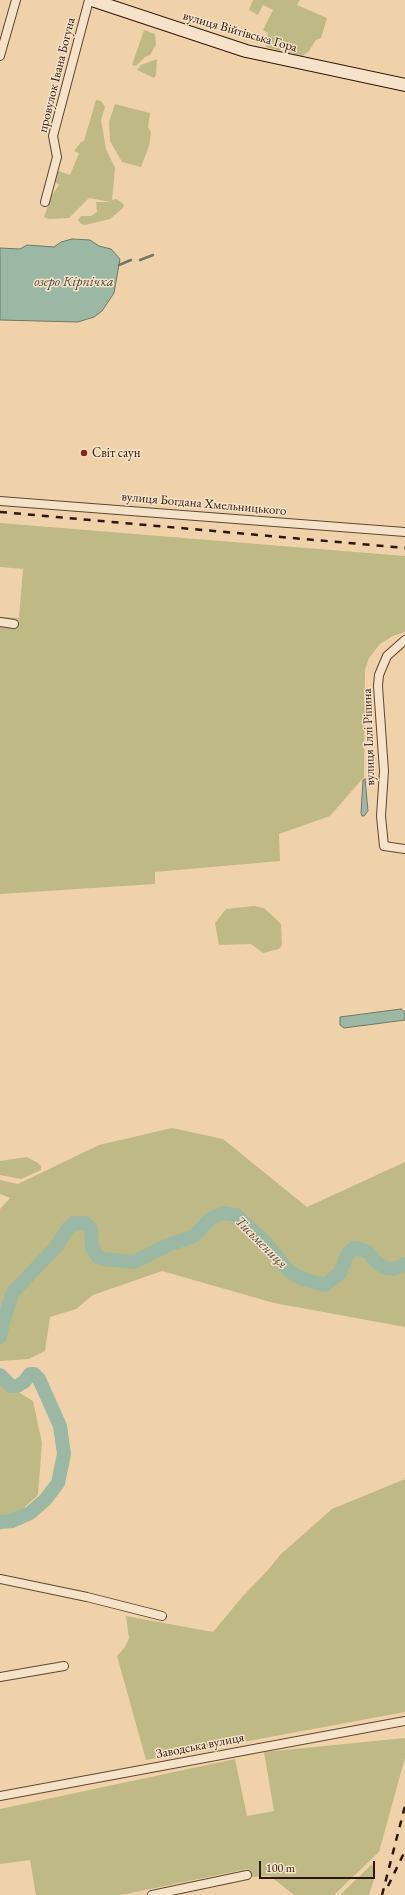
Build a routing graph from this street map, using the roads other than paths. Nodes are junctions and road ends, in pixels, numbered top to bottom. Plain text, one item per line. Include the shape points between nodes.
1 (16, 0) edge
2 (89, 0) edge
3 (92, 0) edge
4 (0, 56) edge
5 (405, 85) edge
6 (45, 202) dead end
7 (0, 500) edge
8 (405, 532) edge
9 (0, 622) edge
10 (14, 624) dead end
11 (405, 640) edge
12 (405, 849) edge
13 (0, 1580) edge
14 (162, 1616) dead end
15 (64, 1666) dead end
16 (0, 1677) edge
17 (405, 1721) edge
18 (0, 1796) edge
19 (247, 1875) dead end
20 (152, 1895) edge

1 - 4 street
2 - 6 street, провулок Івана Богуна via 53,136 57,157
3 - 5 street, вулиця Війтівська Гора via 246,51
7 - 8 street, вулиця Богдана Хмельницького
9 - 10 street
11 - 12 street, вулиця Іллі Ріпина via 387,656 379,675 378,686 384,771 381,816 384,846
13 - 14 street via 87,1597
15 - 16 street
17 - 18 street, Заводська вулиця
19 - 20 street

